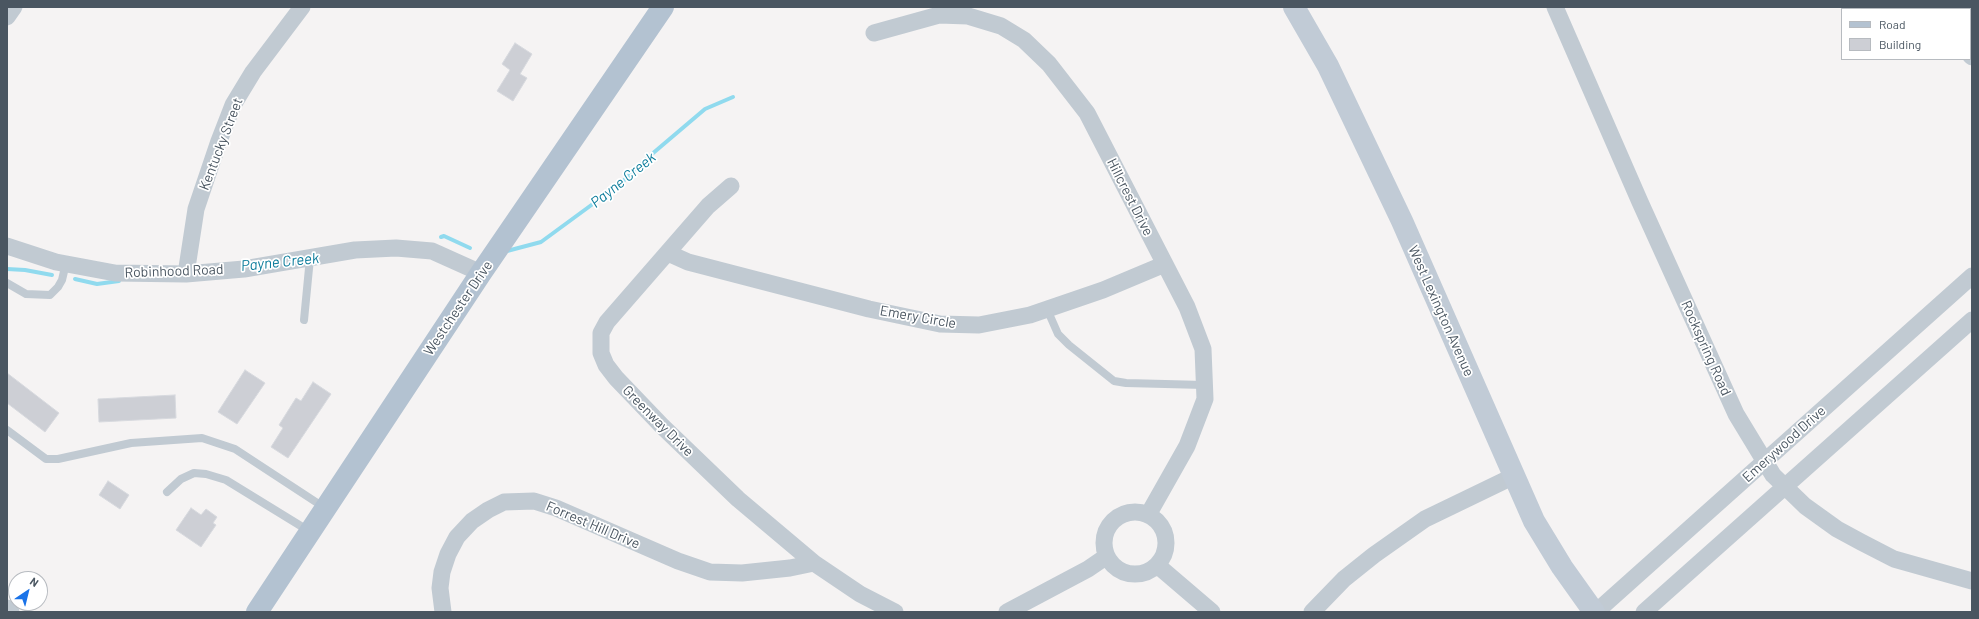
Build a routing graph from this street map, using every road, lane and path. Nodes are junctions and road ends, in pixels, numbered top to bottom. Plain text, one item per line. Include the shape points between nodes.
1 (14, 7) edge
2 (302, 7) edge
3 (662, 7) edge
4 (1294, 7) edge
5 (1555, 7) edge
6 (7, 17) edge
7 (874, 33) dead end
8 (731, 186) dead end
9 (7, 246) edge
10 (668, 253) junction
11 (310, 258) junction
12 (66, 263) junction
13 (1165, 264) junction
14 (481, 273) junction
15 (186, 274) junction
16 (1972, 276) edge
17 (7, 283) edge
18 (1047, 309) junction
19 (304, 320) dead end
20 (1972, 320) edge
21 (1204, 385) junction
22 (7, 430) edge
23 (1764, 462) junction
24 (1514, 476) junction
25 (1784, 487) junction
26 (167, 492) dead end
27 (325, 508) junction
28 (1148, 515) junction
29 (310, 532) junction
30 (1107, 556) junction
31 (814, 563) junction
32 (1157, 565) junction
33 (1972, 581) edge
34 (7, 608) edge
35 (11, 612) edge
36 (256, 612) edge
37 (443, 612) edge
38 (895, 612) edge
39 (1007, 612) edge
40 (1212, 612) edge
41 (1312, 612) edge
42 (1595, 612) edge
43 (1644, 612) edge

1 - 6 street
2 - 15 street, Kentucky Street via 253,72 233,105 196,209
3 - 14 main road, Westchester Drive
4 - 24 street, West Lexington Avenue via 1328,66 1398,214
5 - 23 street, Rockspring Road via 1736,414
7 - 13 street, Hillcrest Drive via 940,15 968,16 1001,26 1024,40 1049,64 1087,114
8 - 10 street, Greenway Drive via 708,206
9 - 12 street, Robinhood Road
10 - 18 street, Emery Circle via 710,268 869,309 940,324 979,325
10 - 31 street, Greenway Drive via 606,322 600,341 606,365 662,426 738,500
11 - 14 street, Robinhood Road via 356,250 396,248 432,251
11 - 15 street, Robinhood Road via 244,269
11 - 19 lane
12 - 15 street, Robinhood Road via 115,273
12 - 17 lane via 58,288 50,295 26,294
13 - 18 street, Emery Circle via 1103,290
13 - 21 street, Hillcrest Drive via 1187,307 1203,349
14 - 27 main road, Westchester Drive
16 - 23 street, Emerywood Drive
18 - 21 lane via 1058,334 1114,381
20 - 25 street
21 - 28 street, Hillcrest Drive via 1204,399 1187,446
22 - 27 lane via 46,459 58,459 131,444 202,438 235,449
23 - 25 street, Rockspring Road
23 - 42 street, Emerywood Drive
24 - 41 street via 1425,519 1344,579
24 - 42 street, West Lexington Avenue via 1534,520 1562,568
25 - 33 street, Rockspring Road via 1837,529 1894,559
25 - 43 street
26 - 29 lane via 187,476 194,473 206,474 226,480
27 - 29 main road, Westchester Drive
28 - 30 street via 1127,514 1117,518 1105,536
28 - 32 street via 1162,529 1166,538 1163,557
29 - 36 main road, Westchester Drive
30 - 32 street via 1120,571 1130,574 1144,573
30 - 39 street via 1088,569
31 - 37 street, Forrest Hill Drive via 742,573 710,572 678,561 556,508 534,501 504,502 472,521 457,537 442,572 440,588
31 - 38 street, Greenway Drive via 860,594
32 - 40 street
34 - 35 street

